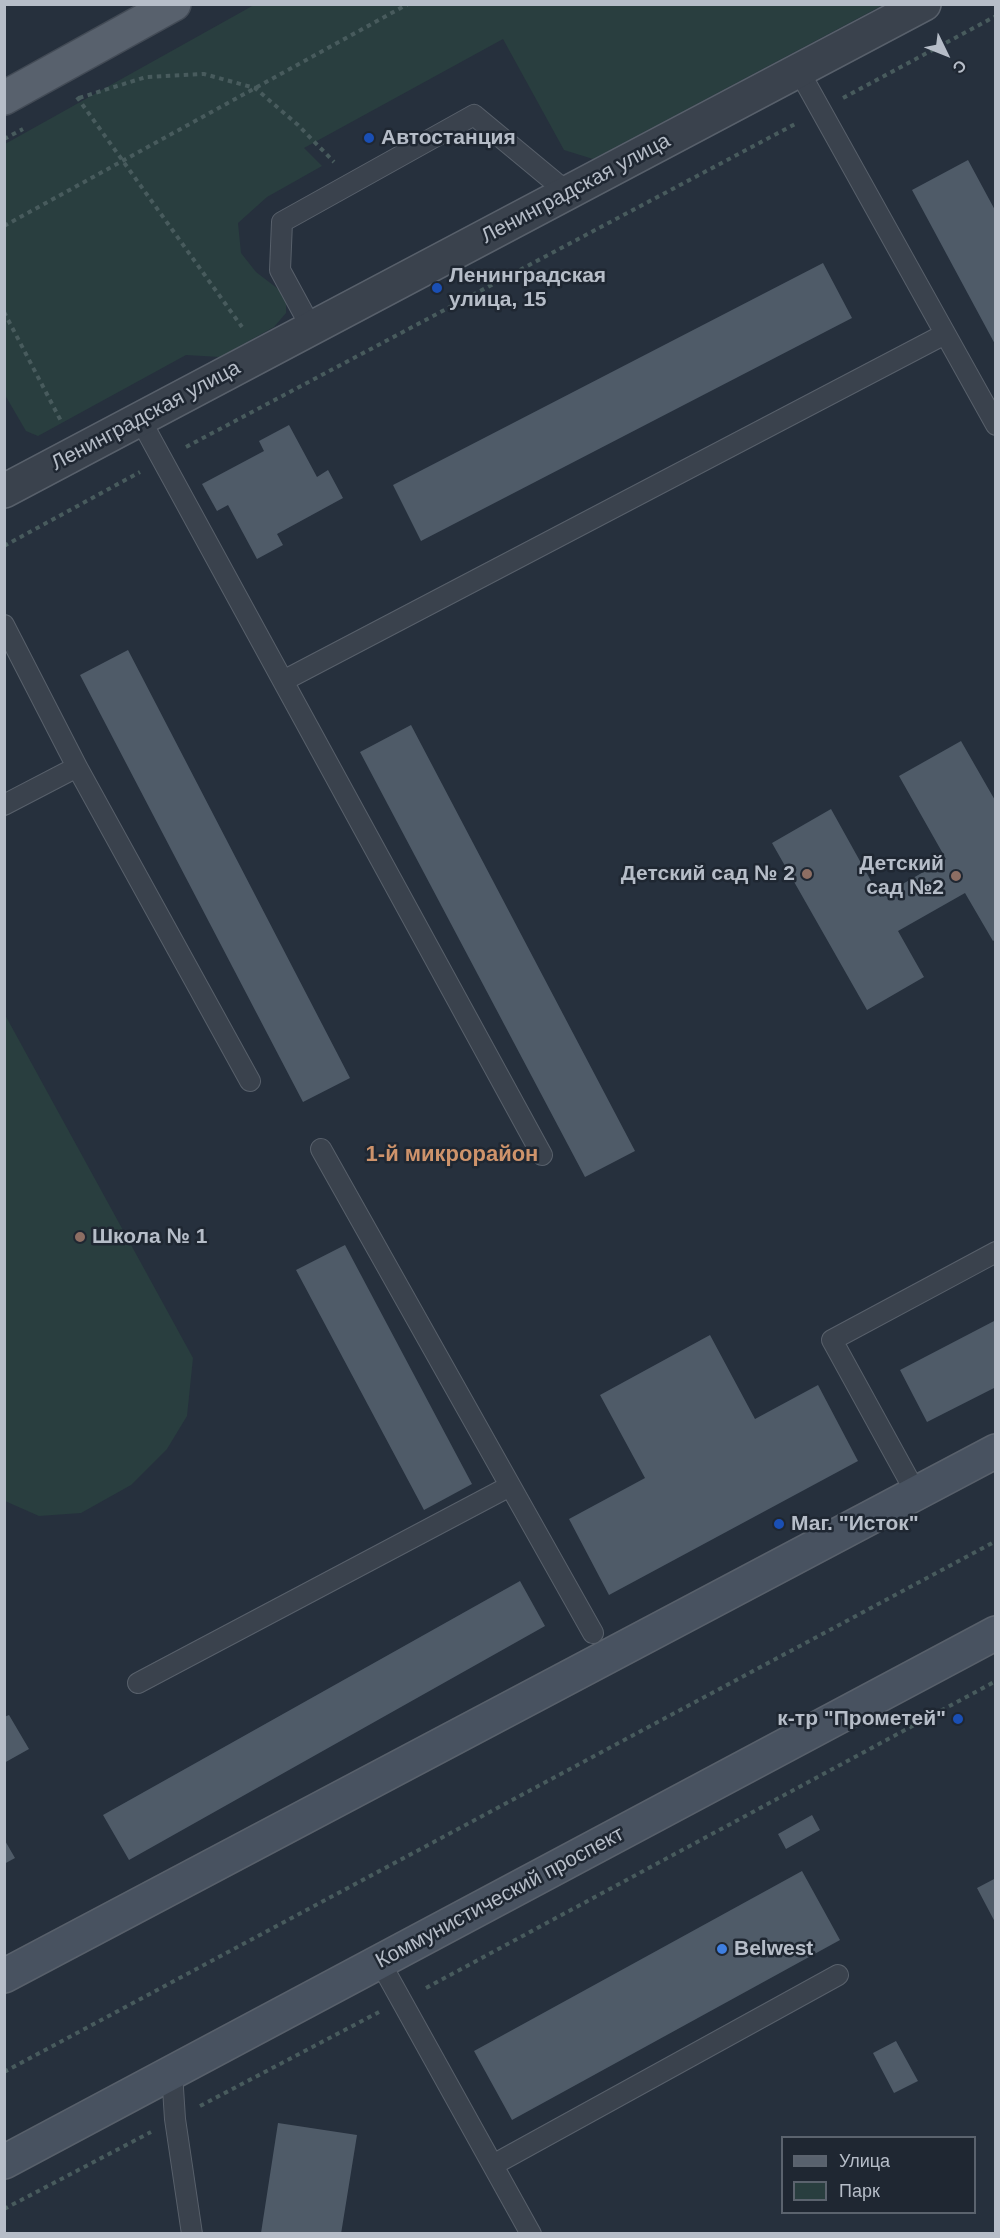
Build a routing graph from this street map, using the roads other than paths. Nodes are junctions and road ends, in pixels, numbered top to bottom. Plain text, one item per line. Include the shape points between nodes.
1 (174, 4) edge
2 (924, 4) edge
3 (799, 71) junction
4 (4, 98) edge
5 (568, 193) junction
6 (312, 328) junction
7 (945, 334) junction
8 (140, 418) junction
9 (996, 425) edge
10 (4, 491) edge
11 (4, 625) edge
12 (283, 681) junction
13 (77, 767) junction
14 (4, 805) edge
15 (249, 1081) dead end
16 (321, 1149) dead end
17 (542, 1155) dead end
18 (996, 1252) edge
19 (996, 1451) edge
20 (510, 1485) junction
21 (916, 1492) junction
22 (593, 1633) dead end
23 (996, 1633) edge
24 (138, 1683) dead end
25 (380, 1962) junction
26 (4, 1976) edge
27 (838, 1976) dead end
28 (172, 2073) junction
29 (4, 2162) edge
30 (493, 2165) junction
31 (192, 2234) edge
32 (531, 2234) edge

1 - 4 main road
2 - 3 street, Ленинградская улица
3 - 5 street, Ленинградская улица
3 - 7 lane
5 - 6 street, Ленинградская улица
5 - 6 lane via 474,115 282,222 279,270
6 - 8 street, Ленинградская улица
7 - 9 lane
7 - 12 lane
8 - 10 street, Ленинградская улица
8 - 12 lane
11 - 13 lane
12 - 17 lane
13 - 14 lane
13 - 15 lane
16 - 20 lane
18 - 21 lane via 832,1340
19 - 21 main road
20 - 22 lane
20 - 24 lane
21 - 26 main road
23 - 25 main road, Коммунистический проспект
25 - 28 main road, Коммунистический проспект
25 - 30 lane
27 - 30 lane
28 - 29 main road, Коммунистический проспект
28 - 31 lane
30 - 32 lane

